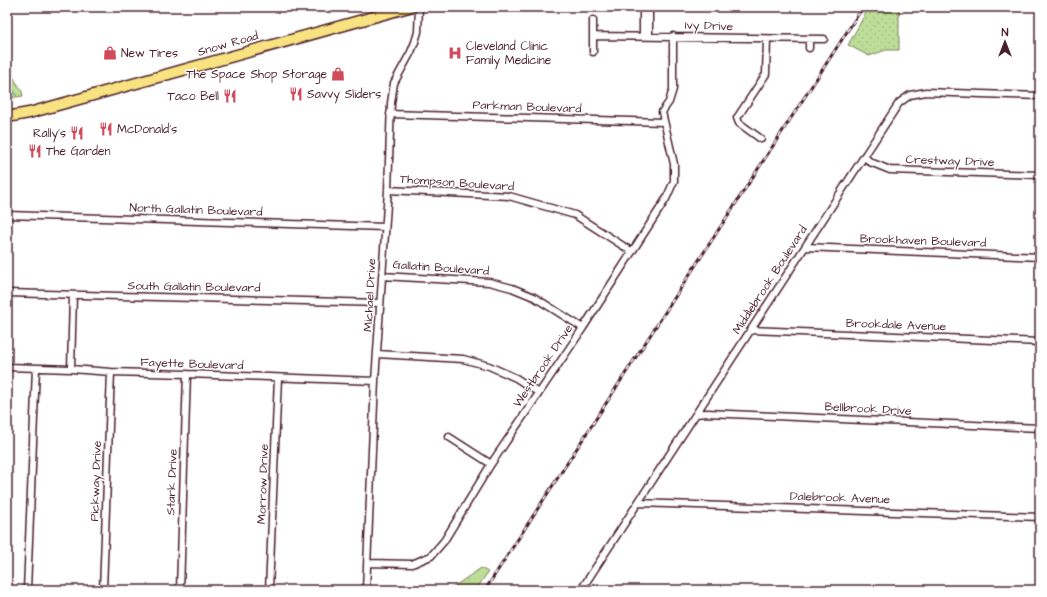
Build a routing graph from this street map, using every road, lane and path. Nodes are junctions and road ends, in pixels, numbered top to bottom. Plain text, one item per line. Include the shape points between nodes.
1 (409, 7) edge
2 (419, 7) edge
3 (643, 7) edge
4 (648, 7) edge
5 (593, 20) dead end
6 (593, 36) junction
7 (646, 36) junction
8 (674, 36) junction
9 (767, 39) junction
10 (809, 39) junction
11 (824, 39) dead end
12 (809, 48) dead end
13 (593, 52) dead end
14 (1040, 96) edge
15 (390, 114) junction
16 (7, 117) edge
17 (664, 122) junction
18 (761, 139) dead end
19 (864, 156) junction
20 (1040, 175) edge
21 (388, 190) junction
22 (7, 215) edge
23 (385, 227) junction
24 (805, 247) junction
25 (631, 251) junction
26 (1040, 257) edge
27 (382, 276) junction
28 (7, 292) edge
29 (73, 295) junction
30 (380, 303) junction
31 (582, 328) junction
32 (751, 330) junction
33 (1040, 342) edge
34 (377, 354) junction
35 (7, 367) edge
36 (36, 368) junction
37 (71, 369) junction
38 (110, 372) junction
39 (187, 374) junction
40 (278, 378) junction
41 (376, 381) junction
42 (539, 393) junction
43 (696, 414) junction
44 (1040, 428) edge
45 (449, 437) dead end
46 (491, 464) junction
47 (638, 503) junction
48 (1040, 517) edge
49 (366, 563) junction
50 (27, 590) edge
51 (103, 590) edge
52 (180, 590) edge
53 (269, 590) edge
54 (366, 590) edge
55 (581, 590) edge

1 - 16 main road, Snow Road via 42,110
2 - 15 street, Michael Drive via 418,32 412,52 394,83
3 - 7 street
4 - 7 street
5 - 6 street
6 - 7 street, Ivy Drive
6 - 13 street
7 - 8 street, Ivy Drive
8 - 9 street, Ivy Drive
8 - 17 street via 672,89 669,102 662,112
9 - 10 street, Ivy Drive
9 - 18 street via 766,74 737,118 739,123
10 - 11 street, Ivy Drive
10 - 12 street
14 - 19 street, Middlebrook Boulevard via 926,92 910,95 899,103
15 - 17 street, Parkman Boulevard
15 - 21 street, Michael Drive
17 - 25 street, Westbrook Drive via 674,164 674,181 666,199
19 - 20 street, Crestway Drive via 870,162 890,170
19 - 24 street, Middlebrook Boulevard
21 - 23 street, Michael Drive
21 - 25 street, Thompson Boulevard via 509,196 575,215
22 - 23 street, North Gallatin Boulevard
23 - 27 street, Michael Drive
24 - 26 street, Brookhaven Boulevard
24 - 32 street, Middlebrook Boulevard
25 - 31 street, Westbrook Drive
27 - 30 street, Michael Drive
27 - 31 street, Gallatin Boulevard via 489,282 534,297
28 - 29 street, South Gallatin Boulevard
29 - 30 street, South Gallatin Boulevard
29 - 37 street
30 - 34 street, Michael Drive
31 - 42 street, Westbrook Drive
32 - 33 street, Brookdale Avenue
32 - 43 street, Middlebrook Boulevard
34 - 41 street, Michael Drive
34 - 42 street via 463,359 489,366 516,378
35 - 36 street, Fayette Boulevard
36 - 37 street, Fayette Boulevard
36 - 50 street
37 - 38 street, Fayette Boulevard
38 - 39 street, Fayette Boulevard
38 - 51 street, Pickway Drive
39 - 40 street, Fayette Boulevard
39 - 52 street, Stark Drive
40 - 41 street, Fayette Boulevard
40 - 53 street, Morrow Drive
41 - 49 street, Michael Drive
42 - 46 street, Westbrook Drive
43 - 44 street, Bellbrook Drive
43 - 47 street, Middlebrook Boulevard
45 - 46 street
46 - 49 street, Westbrook Drive via 444,541 432,556 412,564
47 - 48 street, Dalebrook Avenue
47 - 55 street, Middlebrook Boulevard
49 - 54 street, Michael Drive

